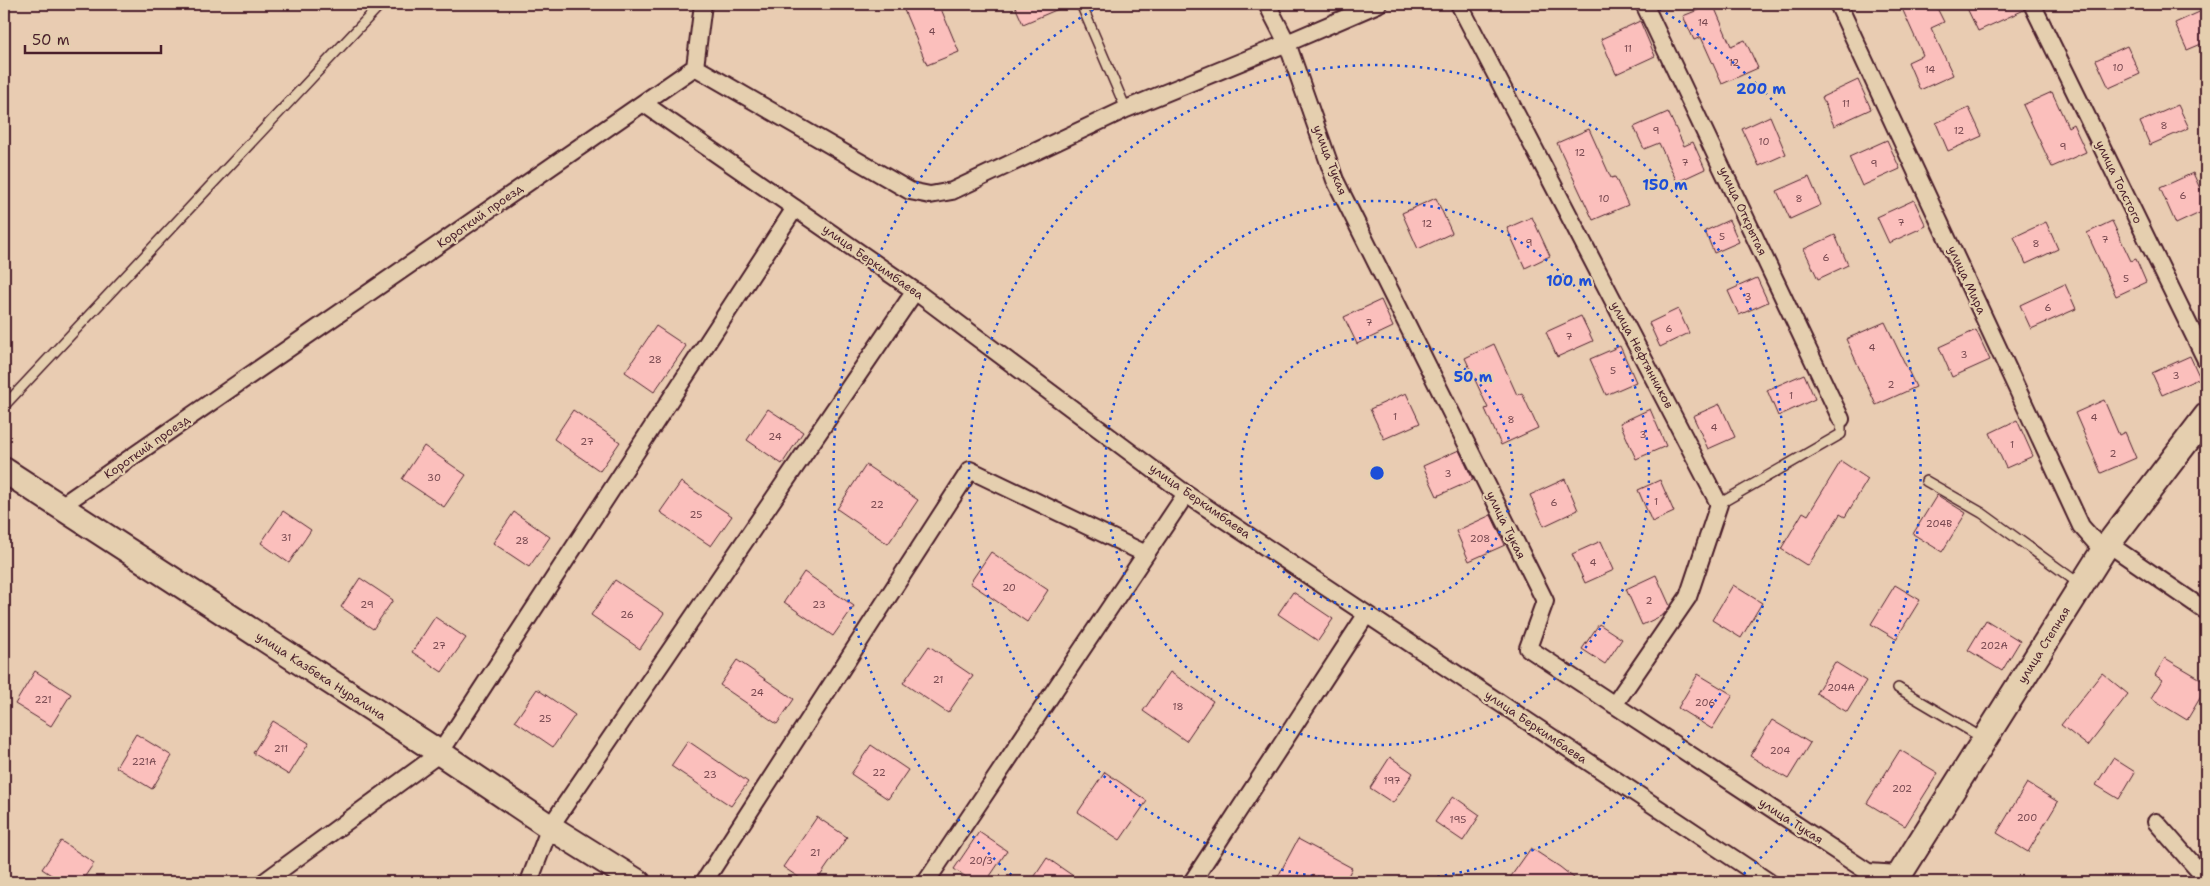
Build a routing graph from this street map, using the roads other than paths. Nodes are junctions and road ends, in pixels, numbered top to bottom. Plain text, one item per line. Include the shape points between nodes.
1 (381, 4) edge
2 (702, 4) edge
3 (1081, 4) edge
4 (1267, 4) edge
5 (1378, 4) edge
6 (1459, 4) edge
7 (1644, 4) edge
8 (1838, 4) edge
9 (2032, 4) edge
10 (1287, 44) junction
11 (695, 67) junction
12 (643, 104) junction
13 (1126, 109) junction
14 (795, 208) junction
15 (915, 291) junction
16 (2206, 360) edge
17 (4, 406) edge
18 (2206, 416) edge
19 (1841, 419) joint
20 (4, 470) edge
21 (1926, 481) dead end
22 (1186, 494) junction
23 (1719, 504) junction
24 (61, 506) junction
25 (2106, 548) junction
26 (1146, 554) junction
27 (2082, 586) junction
28 (2206, 610) edge
29 (1366, 615) junction
30 (1898, 688) dead end
31 (1614, 704) junction
32 (1984, 740) junction
33 (440, 753) junction
34 (2156, 822) dead end
35 (550, 827) junction
36 (1897, 878) edge
37 (2206, 879) edge
38 (264, 882) edge
39 (529, 882) edge
40 (638, 882) edge
41 (704, 882) edge
42 (926, 882) edge
43 (1192, 882) edge
44 (1769, 882) edge

1 - 17 lane
2 - 11 street
3 - 13 lane
4 - 10 street, улица Тукая
5 - 10 street
6 - 23 street, улица Нефтянников
7 - 19 street, улица Открытая
8 - 25 street, улица Мира via 2081,526
9 - 16 street, улица Толстого
10 - 13 street
10 - 31 street, улица Тукая via 1335,180 1545,602 1528,648
11 - 12 street, Короткий проезд
11 - 13 street via 910,191 930,195 952,191
12 - 14 street, улица Беркимбаева
12 - 24 street, Короткий проезд
14 - 15 street, улица Беркимбаева
14 - 33 street
15 - 22 street, улица Беркимбаева
15 - 35 street
18 - 25 street, улица Степная
19 - 23 lane via 1841,434
20 - 24 street, улица Казбека Нуралина
21 - 27 lane via 1982,513
22 - 26 street
22 - 29 street, улица Беркимбаева
23 - 31 street via 1688,597
24 - 33 street, улица Казбека Нуралина
25 - 27 street, улица Степная
25 - 28 street, улица Мира
26 - 41 street via 970,470
26 - 42 street
27 - 32 street, улица Степная
29 - 43 street
29 - 44 street, улица Беркимбаева
30 - 32 lane
31 - 36 street, улица Тукая via 1868,872
32 - 36 street, улица Степная
33 - 35 street, улица Казбека Нуралина
33 - 38 street
34 - 37 street
35 - 39 street
35 - 40 street, улица Казбека Нуралина

